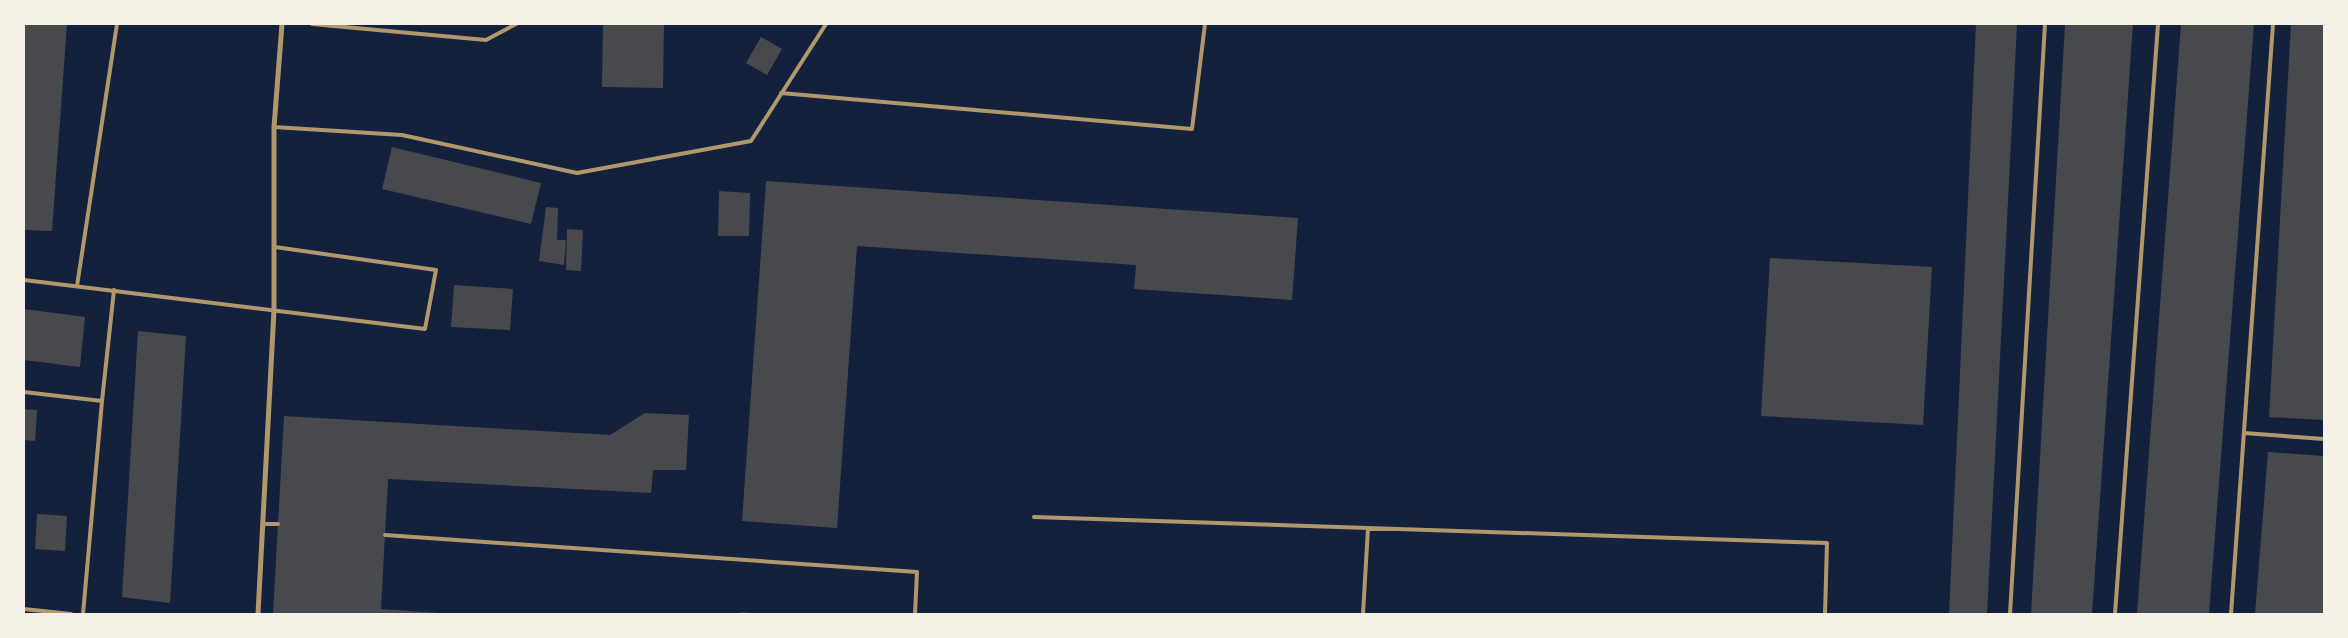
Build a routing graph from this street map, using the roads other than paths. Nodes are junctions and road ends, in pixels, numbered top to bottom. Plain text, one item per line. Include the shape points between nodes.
1 (117, 24) edge
2 (282, 24) edge
3 (312, 24) edge
4 (516, 24) edge
5 (826, 24) edge
6 (1205, 24) edge
7 (2045, 24) edge
8 (2158, 24) edge
9 (2274, 24) edge
10 (781, 93) junction
11 (274, 127) junction
12 (275, 247) junction
13 (24, 280) edge
14 (77, 286) junction
15 (114, 290) junction
16 (274, 310) junction
17 (24, 392) edge
18 (102, 401) junction
19 (2244, 433) junction
20 (2324, 439) edge
21 (1034, 517) dead end
22 (263, 524) junction
23 (278, 524) dead end
24 (1368, 528) junction
25 (385, 535) dead end
26 (24, 610) edge
27 (72, 614) edge
28 (83, 614) edge
29 (258, 614) edge
30 (915, 614) edge
31 (1363, 614) edge
32 (1824, 614) edge
33 (2010, 614) edge
34 (2115, 614) edge
35 (2231, 614) edge

1 - 14 lane
2 - 11 street
3 - 4 lane via 486,40
5 - 10 lane
6 - 10 lane via 1192,129
7 - 33 lane
8 - 34 lane
9 - 19 lane
10 - 11 lane via 751,141 577,173 402,135
11 - 12 street
12 - 16 street
12 - 16 lane via 436,270 426,330
13 - 14 lane
14 - 15 lane
15 - 16 lane
15 - 18 lane
16 - 22 street
17 - 18 lane
18 - 28 lane
19 - 20 lane
19 - 35 lane
21 - 24 lane
22 - 23 lane
22 - 29 street
24 - 31 lane
24 - 32 lane via 1827,543
25 - 30 lane via 917,572
26 - 27 lane

